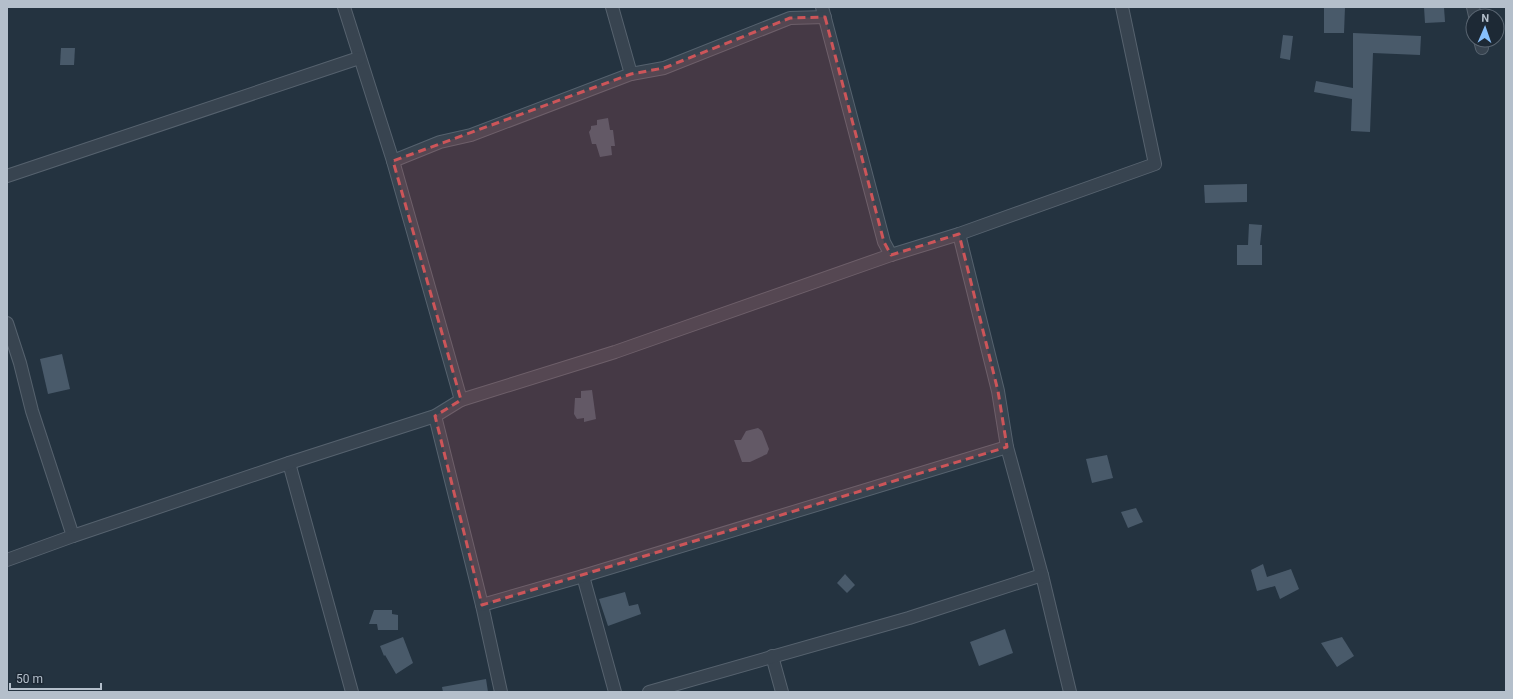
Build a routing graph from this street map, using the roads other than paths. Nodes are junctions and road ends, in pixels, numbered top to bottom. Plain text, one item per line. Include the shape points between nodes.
1 (344, 7) edge
2 (612, 7) edge
3 (1122, 7) edge
4 (823, 12) edge
5 (359, 58) junction
6 (631, 74) junction
7 (393, 162) junction
8 (7, 176) edge
9 (959, 234) junction
10 (891, 255) junction
11 (7, 323) edge
12 (461, 400) junction
13 (435, 416) junction
14 (1007, 447) junction
15 (289, 463) junction
16 (73, 536) junction
17 (7, 560) edge
18 (1042, 575) junction
19 (583, 576) junction
20 (482, 605) junction
21 (772, 656) junction
22 (352, 692) edge
23 (502, 692) edge
24 (615, 692) edge
25 (649, 692) edge
26 (782, 692) edge
27 (1070, 692) edge

1 - 5 street
2 - 6 street
3 - 9 street via 1155,164
4 - 6 street via 790,18 664,68
4 - 10 street via 884,242
5 - 7 street
5 - 8 street
6 - 7 street via 470,135 440,142
7 - 12 street
9 - 10 street
9 - 14 street via 998,391
10 - 12 street via 615,352
11 - 16 street
12 - 13 street
13 - 15 street
13 - 20 street
14 - 18 street
14 - 19 street
15 - 16 street
15 - 22 street
16 - 17 street
18 - 21 street via 909,618
18 - 27 street
19 - 20 street
19 - 24 street
20 - 23 street
21 - 25 street
21 - 26 street

